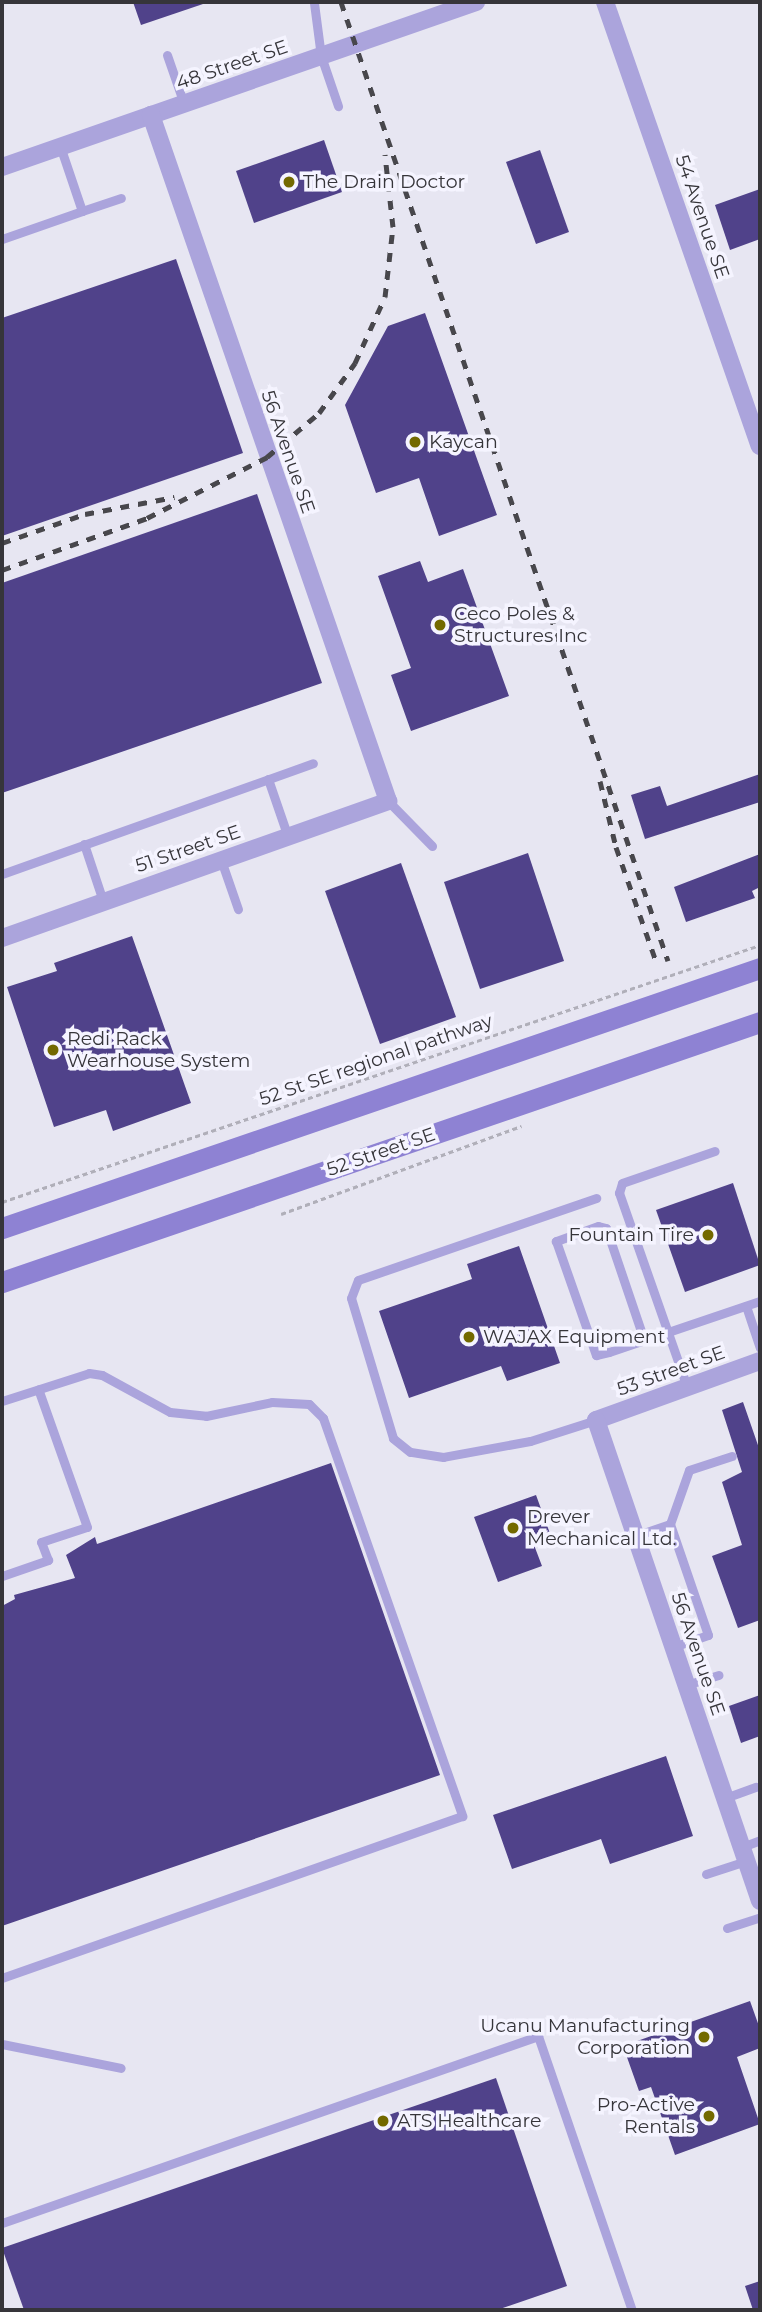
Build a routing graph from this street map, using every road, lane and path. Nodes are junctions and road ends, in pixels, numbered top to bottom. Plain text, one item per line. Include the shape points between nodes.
1 (314, 2) edge
2 (476, 2) edge
3 (605, 2) edge
4 (167, 55) dead end
5 (321, 56) junction
6 (184, 103) junction
7 (338, 106) dead end
8 (151, 115) junction
9 (60, 146) junction
10 (2, 166) edge
11 (121, 198) dead end
12 (82, 211) junction
13 (2, 239) edge
14 (760, 446) edge
15 (313, 763) dead end
16 (268, 779) junction
17 (388, 801) junction
18 (288, 837) junction
19 (84, 844) junction
20 (432, 846) dead end
21 (221, 860) junction
22 (2, 874) edge
23 (103, 901) junction
24 (238, 909) dead end
25 (2, 938) edge
26 (760, 945) edge
27 (760, 968) edge
28 (760, 1022) edge
29 (533, 1122) dead end
30 (715, 1151) dead end
31 (596, 1198) dead end
32 (2, 1202) edge
33 (281, 1214) dead end
34 (2, 1228) edge
35 (2, 1282) edge
36 (760, 1301) edge
37 (746, 1306) junction
38 (669, 1332) junction
39 (644, 1340) junction
40 (760, 1348) edge
41 (760, 1361) edge
42 (687, 1387) junction
43 (38, 1389) junction
44 (2, 1401) edge
45 (596, 1420) junction
46 (732, 1456) dead end
47 (670, 1524) junction
48 (635, 1536) junction
49 (2, 1576) edge
50 (673, 1647) junction
51 (719, 1675) dead end
52 (686, 1685) junction
53 (756, 1787) dead end
54 (725, 1798) junction
55 (760, 1840) edge
56 (744, 1854) junction
57 (706, 1874) dead end
58 (760, 1901) edge
59 (760, 1917) edge
60 (727, 1928) dead end
61 (2, 1978) edge
62 (2, 2044) edge
63 (121, 2068) dead end
64 (2, 2223) edge
65 (632, 2310) edge

1 - 5 lane
2 - 5 street, 48 Street SE
3 - 14 street, 54 Avenue SE
4 - 6 lane
5 - 6 street, 48 Street SE
5 - 7 lane
6 - 8 street, 48 Street SE
8 - 9 street, 48 Street SE
8 - 17 street, 56 Avenue SE
9 - 10 street, 48 Street SE
9 - 12 lane
11 - 12 lane
12 - 13 lane
15 - 16 lane
16 - 18 lane
16 - 19 lane
17 - 18 street, 51 Street SE
17 - 20 lane
18 - 21 street, 51 Street SE
19 - 22 lane
19 - 23 lane
21 - 23 street, 51 Street SE
21 - 24 lane
23 - 25 street, 51 Street SE
26 - 32 path, 52 St SE regional pathway
27 - 34 main road
28 - 35 main road, 52 Street SE
29 - 33 path
30 - 38 lane via 622,1183 620,1193
31 - 45 lane via 358,1280 351,1298 393,1438 410,1452 443,1457 530,1441
36 - 37 lane
37 - 38 lane
37 - 40 lane
38 - 39 lane
38 - 42 lane
39 - 39 lane via 596,1355 556,1241 598,1226 606,1228
41 - 42 street, 53 Street SE
42 - 45 street, 53 Street SE
43 - 44 lane
43 - 49 lane via 87,1527 41,1542 48,1560
43 - 61 lane via 89,1374 102,1375 170,1412 206,1416 272,1402 309,1404 323,1418 462,1816
45 - 48 street, 56 Avenue SE
46 - 47 lane via 689,1470
47 - 48 lane
47 - 50 lane via 708,1635
48 - 50 street, 56 Avenue SE
50 - 52 street, 56 Avenue SE
51 - 52 lane
52 - 54 street, 56 Avenue SE
53 - 54 lane
54 - 56 street, 56 Avenue SE
55 - 56 lane
56 - 57 lane
56 - 58 street, 56 Avenue SE
59 - 60 lane
62 - 63 lane
64 - 65 lane via 538,2036

